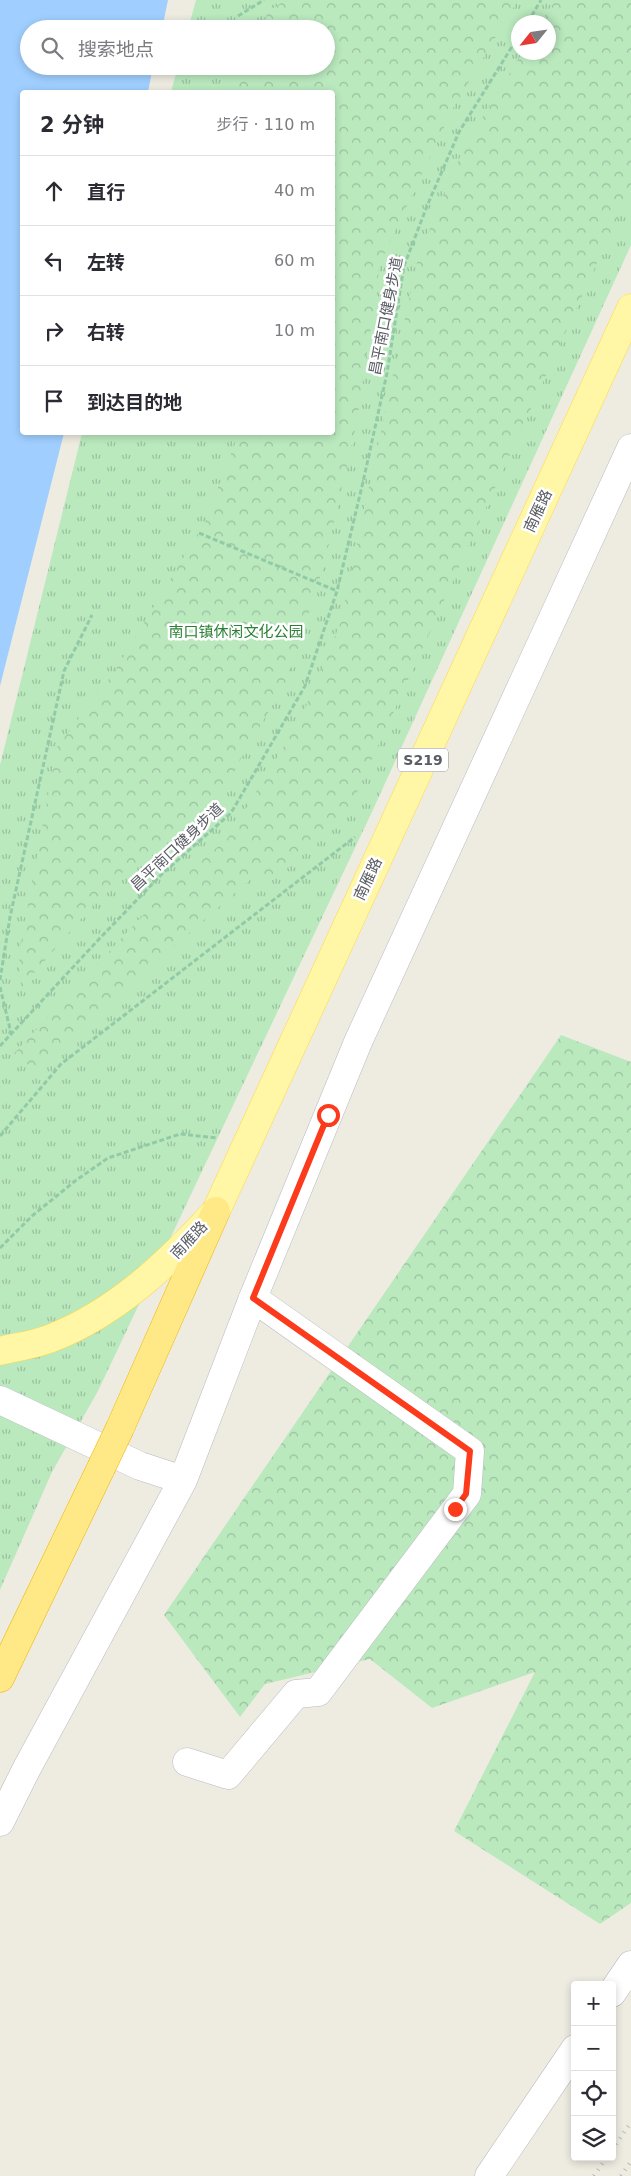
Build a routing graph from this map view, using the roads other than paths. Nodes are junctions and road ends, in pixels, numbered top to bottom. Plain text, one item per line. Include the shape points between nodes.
1 (631, 308) edge
2 (631, 448) edge
3 (216, 1211) junction
4 (253, 1298) junction
5 (0, 1351) edge
6 (0, 1400) edge
7 (183, 1480) junction
8 (0, 1678) edge
9 (188, 1762) dead end
10 (0, 1822) edge
11 (631, 1965) edge
12 (616, 1987) edge
13 (571, 2054) edge
14 (489, 2176) edge

1 - 3 main road, 南雁路 / S219
2 - 4 street via 358,1042
3 - 5 main road, 南雁路 via 144,1282 98,1315 48,1339
3 - 8 highway, bridge via 120,1428
4 - 7 street
4 - 9 street via 470,1451 466,1494 318,1692 296,1694 228,1775
6 - 7 street via 140,1466
7 - 10 street via 26,1768
11 - 12 street
13 - 14 street

